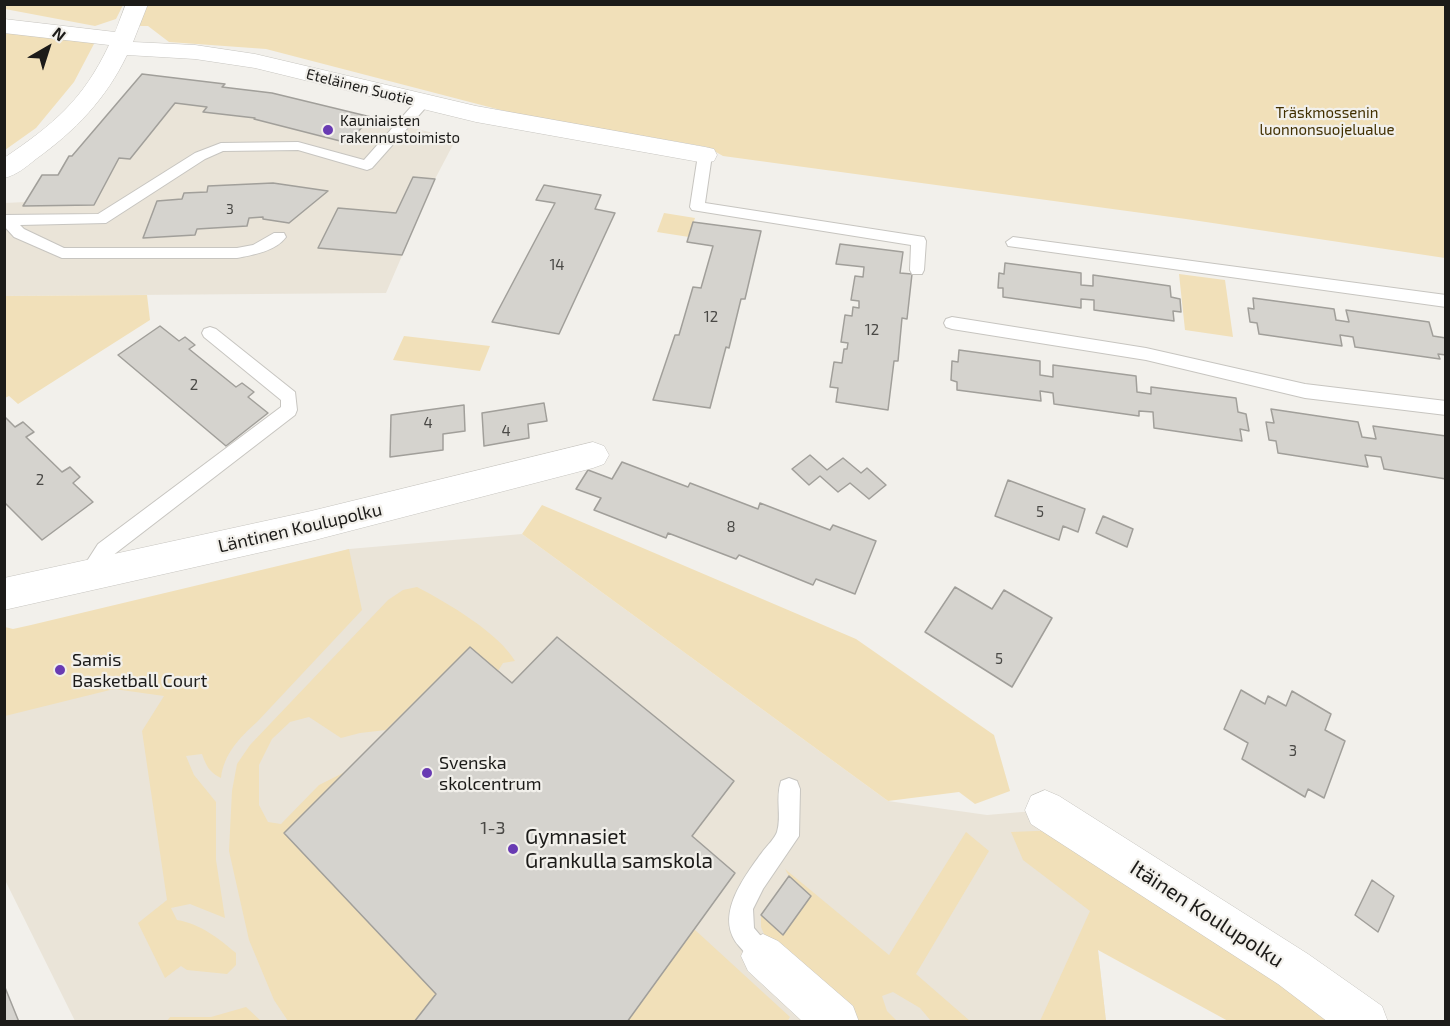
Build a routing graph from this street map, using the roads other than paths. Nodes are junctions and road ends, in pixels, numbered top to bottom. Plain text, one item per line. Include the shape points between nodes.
1 (136, 4) edge
2 (4, 26) edge
3 (121, 44) junction
4 (423, 102) junction
5 (705, 155) joint
6 (4, 170) edge
7 (6, 220) edge
8 (279, 237) dead end
9 (1013, 242) dead end
10 (917, 270) dead end
11 (1446, 301) edge
12 (952, 323) dead end
13 (210, 333) dead end
14 (1446, 408) edge
15 (593, 455) dead end
16 (87, 576) junction
17 (4, 594) edge
18 (789, 789) dead end
19 (1045, 810) dead end
20 (763, 956) joint
21 (837, 1022) edge
22 (1366, 1022) edge

1 - 3 street
2 - 3 street, Eteläinen Suotie
3 - 4 street, Eteläinen Suotie via 255,61
3 - 6 street via 103,79 80,110
4 - 5 street, Eteläinen Suotie
4 - 7 lane via 367,165 298,146 221,147 165,177 101,219
5 - 10 lane via 697,207 919,241
7 - 8 lane via 19,233 62,253 237,253 257,249
9 - 11 lane
12 - 14 lane via 1146,354 1305,391
13 - 16 lane via 289,397 289,410 105,550
15 - 16 street, Läntinen Koulupolku via 322,524
16 - 17 street, Läntinen Koulupolku
18 - 20 lane via 788,836 755,881 741,908 743,933
19 - 22 street, Itäinen Koulupolku via 1293,969
20 - 21 street

